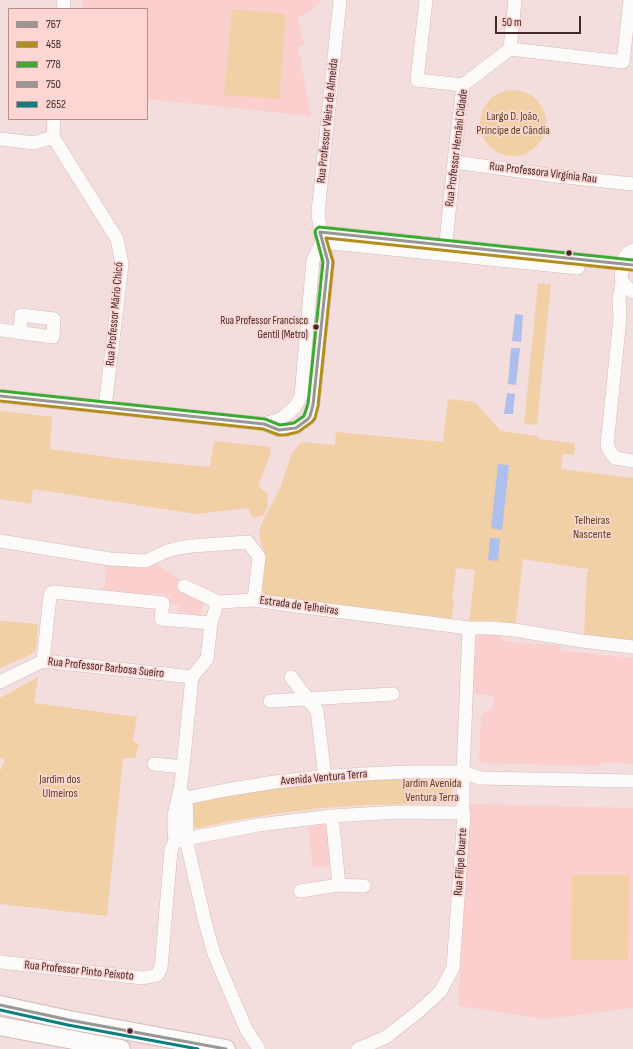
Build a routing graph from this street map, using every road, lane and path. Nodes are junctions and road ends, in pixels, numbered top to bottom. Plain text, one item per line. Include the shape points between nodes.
1 (340, 0) edge
2 (426, 0) edge
3 (515, 0) edge
4 (630, 0) edge
5 (510, 50) junction
6 (463, 85) junction
7 (54, 120) edge
8 (53, 136) junction
9 (0, 139) edge
10 (454, 162) junction
11 (633, 184) edge
12 (321, 237) junction
13 (445, 250) junction
14 (633, 250) edge
15 (627, 271) edge
16 (633, 292) edge
17 (633, 300) edge
18 (620, 318) junction
19 (0, 330) edge
20 (20, 332) dead end
21 (0, 396) edge
22 (105, 407) junction
23 (264, 424) junction
24 (633, 461) edge
25 (0, 541) edge
26 (184, 586) dead end
27 (254, 600) junction
28 (218, 602) junction
29 (211, 623) junction
30 (470, 628) junction
31 (633, 647) edge
32 (43, 661) junction
33 (192, 677) junction
34 (291, 677) dead end
35 (0, 682) edge
36 (393, 694) dead end
37 (308, 699) junction
38 (270, 701) dead end
39 (154, 764) dead end
40 (183, 767) junction
41 (463, 772) junction
42 (325, 777) junction
43 (632, 781) edge
44 (183, 794) junction
45 (463, 813) junction
46 (332, 816) junction
47 (180, 840) junction
48 (339, 885) junction
49 (364, 886) dead end
50 (300, 891) dead end
51 (0, 962) edge
52 (0, 1005) edge
53 (0, 1026) edge
54 (121, 1049) edge
55 (226, 1049) edge
56 (259, 1049) edge
57 (358, 1049) edge

1 - 12 street, Rua Professor Vieira de Almeida via 318,213
2 - 6 street via 418,80
3 - 5 street
4 - 5 street via 623,62
5 - 6 street, Rua Professor Hernâni Cidade
6 - 10 street, Rua Professor Hernâni Cidade
7 - 8 street
8 - 9 street via 34,143
8 - 22 street, Rua Professor Mário Chicó via 117,239 122,264
10 - 11 street, Rua Professora Virgínia Rau
10 - 13 street, Rua Professor Hernâni Cidade
12 - 13 street
12 - 23 street via 313,260 301,396 295,407 281,419
12 - 23 street, Rua Professor Vieira de Almeida via 328,262 310,416 296,428 285,430
13 - 15 street
14 - 15 street via 624,258
15 - 16 street via 627,287
15 - 18 street via 619,299
17 - 18 street
18 - 24 street via 607,445 615,458
19 - 20 street
21 - 22 street
22 - 23 street
25 - 27 street, Estrada de Telheiras via 110,559 146,561 178,548 248,542 259,557
26 - 28 street
27 - 28 street
27 - 30 street, Estrada de Telheiras
28 - 29 street
29 - 32 street via 162,619 162,603 54,592 50,596
29 - 33 street via 207,659
30 - 31 street, Estrada de Telheiras via 514,630
30 - 41 street, Rua Filipe Duarte
32 - 33 street, Rua Professor Barbosa Sueiro
32 - 35 street, Rua Professor Barbosa Sueiro
33 - 40 street
34 - 37 street
36 - 37 street
37 - 38 street
37 - 42 street via 317,711
39 - 40 street
40 - 44 street
41 - 42 street, Avenida Ventura Terra
41 - 43 street, Avenida Ventura Terra via 480,778
41 - 45 street, Rua Filipe Duarte
42 - 44 street, Avenida Ventura Terra
44 - 47 street via 187,825
45 - 46 street via 399,812
45 - 57 street, Rua Filipe Duarte via 453,968 440,992 418,1012 386,1037
46 - 47 street via 258,825
46 - 48 street
47 - 51 street, Rua Professor Pinto Peixoto via 171,850 161,968 157,975 143,978
47 - 56 street via 214,954 246,1029
48 - 49 street
48 - 50 street
52 - 55 highway
53 - 54 highway

